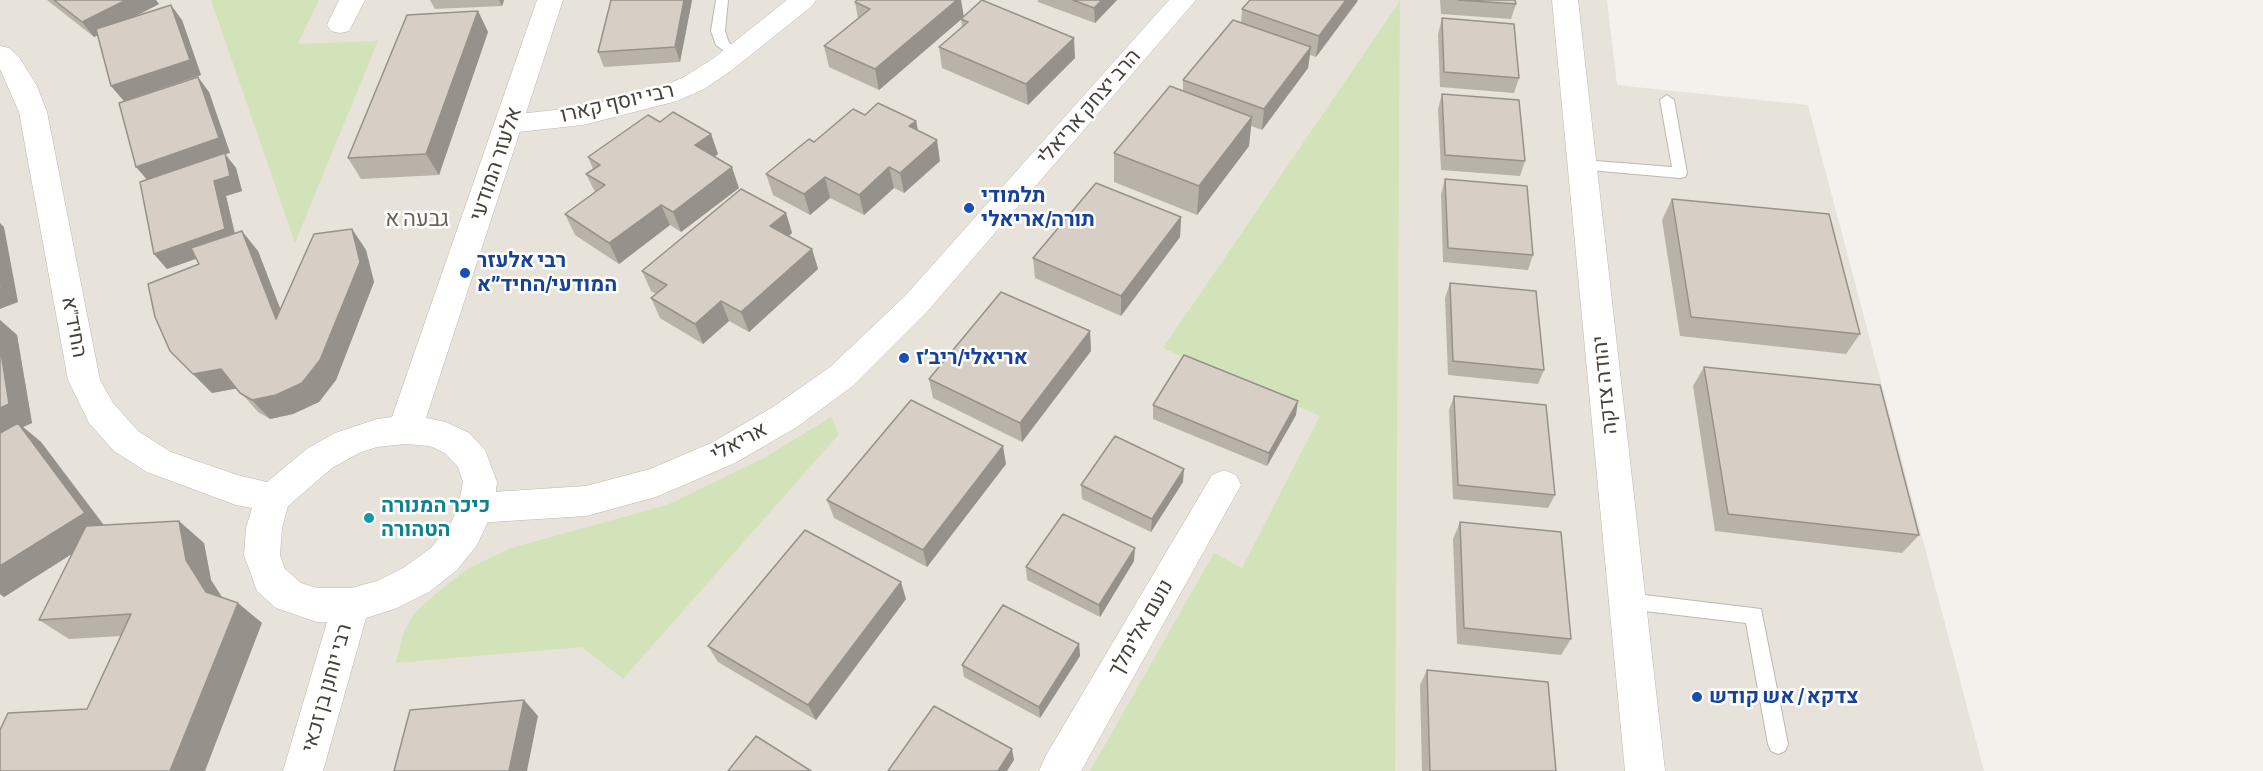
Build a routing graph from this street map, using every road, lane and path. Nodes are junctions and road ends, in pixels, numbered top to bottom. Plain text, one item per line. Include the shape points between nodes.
1 (352, 0) edge
2 (550, 0) edge
3 (722, 0) edge
4 (803, 0) edge
5 (1183, 0) edge
6 (1565, 0) edge
7 (340, 25) dead end
8 (0, 54) edge
9 (736, 54) junction
10 (1666, 100) dead end
11 (509, 124) junction
12 (1583, 165) junction
13 (948, 268) joint
14 (405, 430) junction
15 (1224, 486) dead end
16 (273, 498) junction
17 (476, 508) junction
18 (1628, 601) junction
19 (351, 605) junction
20 (1778, 744) dead end
21 (303, 771) edge
22 (1059, 771) edge
23 (1646, 771) edge

1 - 7 street
2 - 11 street, אלעזר המודעי
3 - 9 lane via 718,31 723,45
4 - 9 street, רבי יוסף קארו
5 - 13 street, הרב יצחק אריאלי
6 - 12 street, יהודה צדקה
8 - 16 street, החיד"א via 10,63 33,112 84,380 101,413 126,441 159,462 236,490
9 - 11 street, רבי יוסף קארו via 694,83 667,95 583,116
10 - 12 lane via 1680,174
11 - 14 street, אלעזר המודעי
12 - 18 street, יהודה צדקה
13 - 17 street, אריאלי via 842,376 785,417 723,453 656,482 586,501
14 - 16 street via 377,433 347,443 320,458
14 - 17 street via 434,432 457,443 473,460 480,482
15 - 22 street, נועם אלימלך
16 - 19 street via 264,528 262,555 270,579 289,596 317,605
17 - 19 street via 465,534 444,559 384,596
18 - 20 lane via 1754,615
18 - 23 street, יהודה צדקה
19 - 21 street, רבי יוחנן בן זכאי

